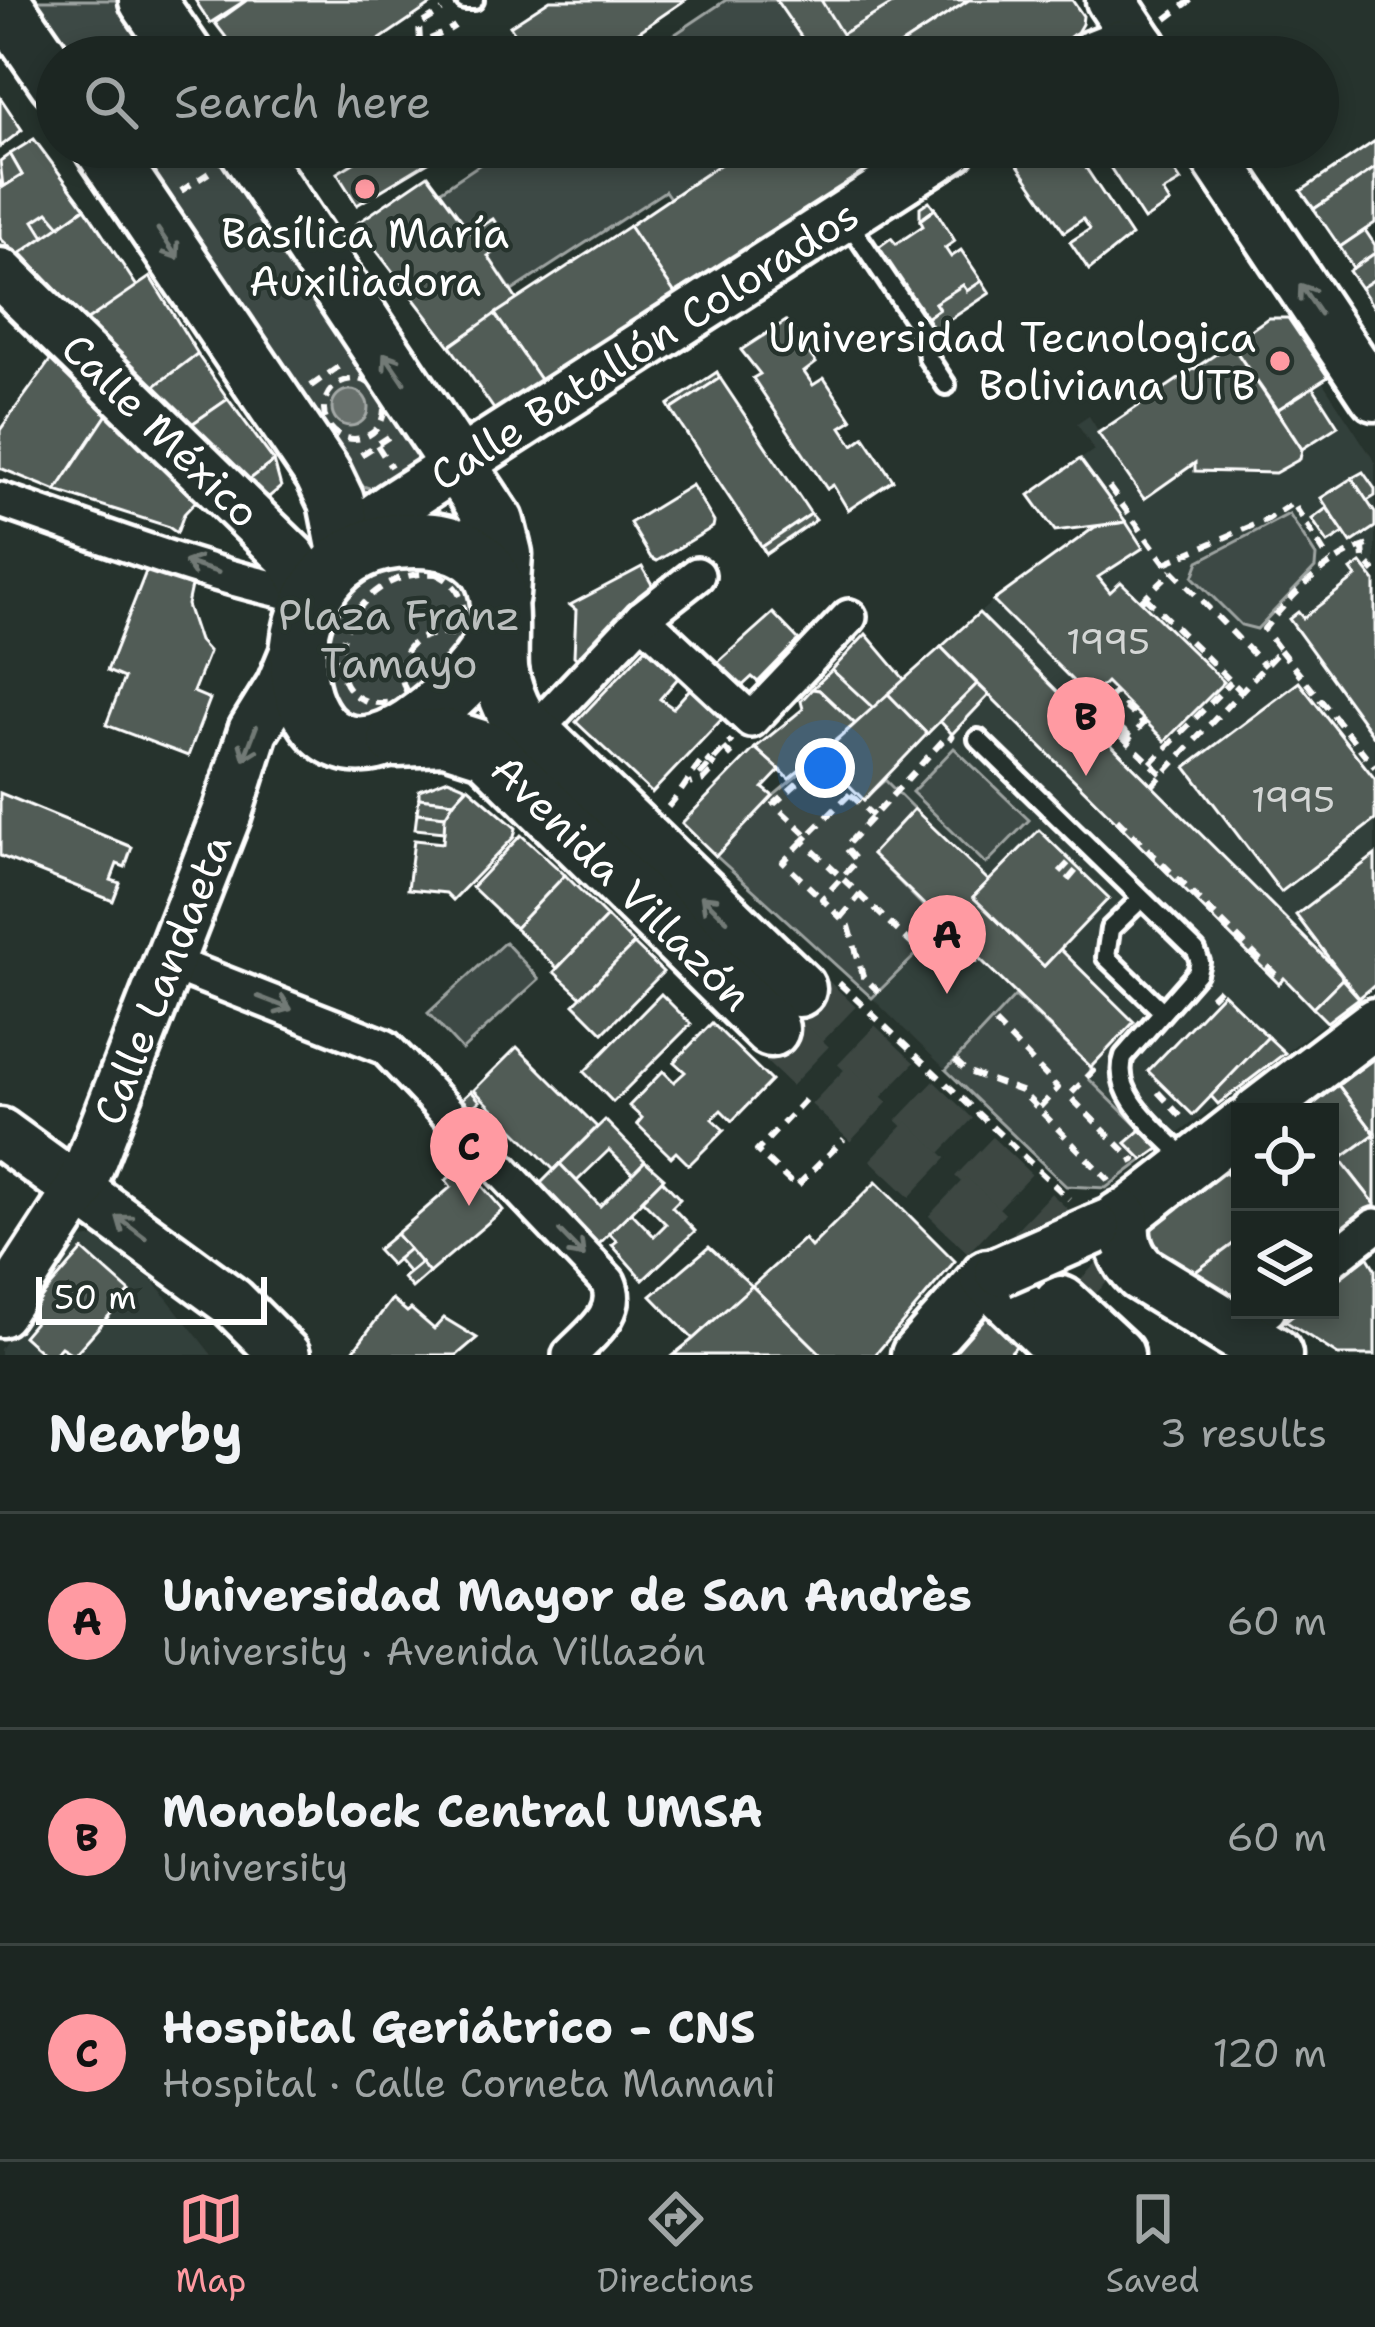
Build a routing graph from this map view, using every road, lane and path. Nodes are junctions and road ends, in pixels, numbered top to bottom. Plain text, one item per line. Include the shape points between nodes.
1 (1, 0) edge
2 (147, 0) edge
3 (1111, 0) edge
4 (1191, 0) edge
5 (442, 10) dead end
6 (455, 26) dead end
7 (172, 36) edge
8 (420, 36) edge
9 (440, 36) edge
10 (1145, 36) edge
11 (1157, 36) edge
12 (36, 51) edge
13 (116, 168) edge
14 (215, 168) edge
15 (242, 168) edge
16 (921, 168) edge
17 (1223, 168) edge
18 (172, 196) dead end
19 (846, 218) junction
20 (0, 273) edge
21 (352, 357) dead end
22 (946, 385) dead end
23 (304, 390) dead end
24 (1375, 396) edge
25 (359, 439) joint
26 (353, 461) dead end
27 (459, 465) junction
28 (394, 470) dead end
29 (1109, 487) dead end
30 (0, 500) edge
31 (1375, 543) edge
32 (1363, 546) junction
33 (1165, 563) junction
34 (1331, 563) junction
35 (1172, 571) junction
36 (1375, 572) edge
37 (697, 575) dead end
38 (326, 609) junction
39 (499, 616) junction
40 (849, 617) dead end
41 (642, 618) junction
42 (1280, 650) junction
43 (1265, 666) junction
44 (1232, 682) junction
45 (1063, 691) dead end
46 (1116, 691) dead end
47 (1241, 691) junction
48 (1096, 713) junction
49 (532, 734) junction
50 (396, 739) junction
51 (954, 739) dead end
52 (977, 739) dead end
53 (1129, 740) junction
54 (724, 748) dead end
55 (736, 761) dead end
56 (1151, 763) junction
57 (1375, 767) edge
58 (716, 768) junction
59 (700, 775) dead end
60 (1162, 775) junction
61 (690, 784) junction
62 (1152, 786) dead end
63 (850, 794) junction
64 (662, 814) dead end
65 (873, 816) junction
66 (1117, 819) dead end
67 (805, 838) junction
68 (1070, 861) dead end
69 (1078, 868) dead end
70 (1060, 872) dead end
71 (842, 878) junction
72 (1068, 880) dead end
73 (860, 895) junction
74 (822, 899) junction
75 (1141, 899) junction
76 (841, 918) junction
77 (946, 934) dead end
78 (964, 946) dead end
79 (917, 950) dead end
80 (1252, 952) junction
81 (166, 961) junction
82 (1244, 961) dead end
83 (1279, 979) dead end
84 (879, 992) dead end
85 (1162, 1011) junction
86 (995, 1023) dead end
87 (1375, 1023) edge
88 (956, 1060) dead end
89 (1095, 1069) dead end
90 (1058, 1088) junction
91 (1069, 1096) junction
92 (805, 1100) dead end
93 (1270, 1103) edge
94 (1039, 1108) junction
95 (0, 1133) edge
96 (1231, 1133) edge
97 (844, 1138) dead end
98 (1190, 1164) junction
99 (80, 1189) junction
100 (1109, 1224) junction
101 (1375, 1226) edge
102 (1339, 1254) edge
103 (994, 1274) junction
104 (0, 1312) edge
105 (1078, 1314) edge
106 (1249, 1338) edge
107 (285, 1355) edge
108 (570, 1355) edge
109 (916, 1355) edge
110 (1116, 1355) edge

1 - 12 main road
2 - 7 main road
3 - 10 main road
4 - 11 path
5 - 8 path via 419,25
6 - 9 path
13 -> 38 main road via 336,501
14 - 18 path
27 -> 15 main road, Avenida Villazón
16 - 19 main road, Calle Batallón Colorados
24 -> 17 main road
19 - 22 lane via 929,339 928,358
19 - 27 main road, Calle Batallón Colorados
20 - 38 main road, Calle México via 292,558
21 - 23 path
25 - 25 path via 382,422 384,403 374,386 346,380 329,392 324,411 332,430
26 - 28 path via 377,445
27 - 38 main road, Calle Batallón Colorados via 361,529
27 - 39 main road, Avenida Villazón via 496,521 504,554
29 - 33 path
38 -> 30 street
31 - 32 path
32 - 34 path
32 - 36 path
33 - 34 path via 1293,502
33 - 35 path
34 - 42 path via 1264,628
35 - 43 path
35 - 44 path via 1143,599
37 - 41 street
38 - 38 path via 350,693 372,704 407,700 400,670 411,645 433,633 462,637 463,601 436,574 396,579 361,604
38 - 39 main road via 391,542 416,540 457,546 485,566
38 - 50 main road via 297,676 300,694 318,724 354,742
38 -> 81 main road, Calle Landaeta via 253,730
39 - 49 main road, Avenida Villazón via 506,696
39 - 50 main road via 470,678
40 - 41 street via 751,720
41 - 49 street
42 - 43 path
42 - 57 path
43 - 47 path
44 - 47 path
44 - 56 path
45 - 48 path
46 - 48 path
47 - 60 path
48 - 53 path
50 -> 49 main road, Avenida Villazón via 446,737 488,751 785,1009
51 - 65 path via 949,735
52 - 75 lane
53 - 53 path via 1145,723 1125,706 1112,720
53 - 56 path
54 - 55 path
56 - 60 path
58 - 59 path
58 - 61 path
58 - 61 path via 705,758
60 - 62 path
61 - 64 path
63 - 65 path
63 - 67 path
63 - 67 path via 819,764 774,804
65 - 71 path via 845,847 857,861
66 - 80 path
67 - 71 path
67 - 74 path via 783,862
68 - 70 path
69 - 72 path
71 - 73 path
71 - 74 path
73 - 76 path
73 - 79 path
74 - 76 path
75 - 85 lane via 1110,929 1106,957
75 - 85 lane via 1200,962
76 - 84 path via 863,976
77 - 78 path
80 - 82 path
80 - 83 path
81 - 99 main road, Calle Landaeta
81 -> 108 street via 385,1047 608,1282 612,1307
85 - 98 lane via 1124,1056 1120,1079
86 - 90 path
87 - 93 main road
88 - 94 path via 1021,1090
89 - 91 path
90 - 91 path
90 - 94 path
91 - 94 path via 1134,1160 1107,1179
92 - 97 path via 757,1151 796,1186
95 - 99 main road
96 - 98 main road
98 - 100 main road
99 - 104 main road, Calle Landaeta
107 -> 99 main road via 232,1302
100 - 103 main road, bridge
100 - 106 main road via 1133,1266
101 - 102 street
103 - 105 main road
103 - 109 main road
105 - 106 main road via 1137,1307
105 - 110 main road

